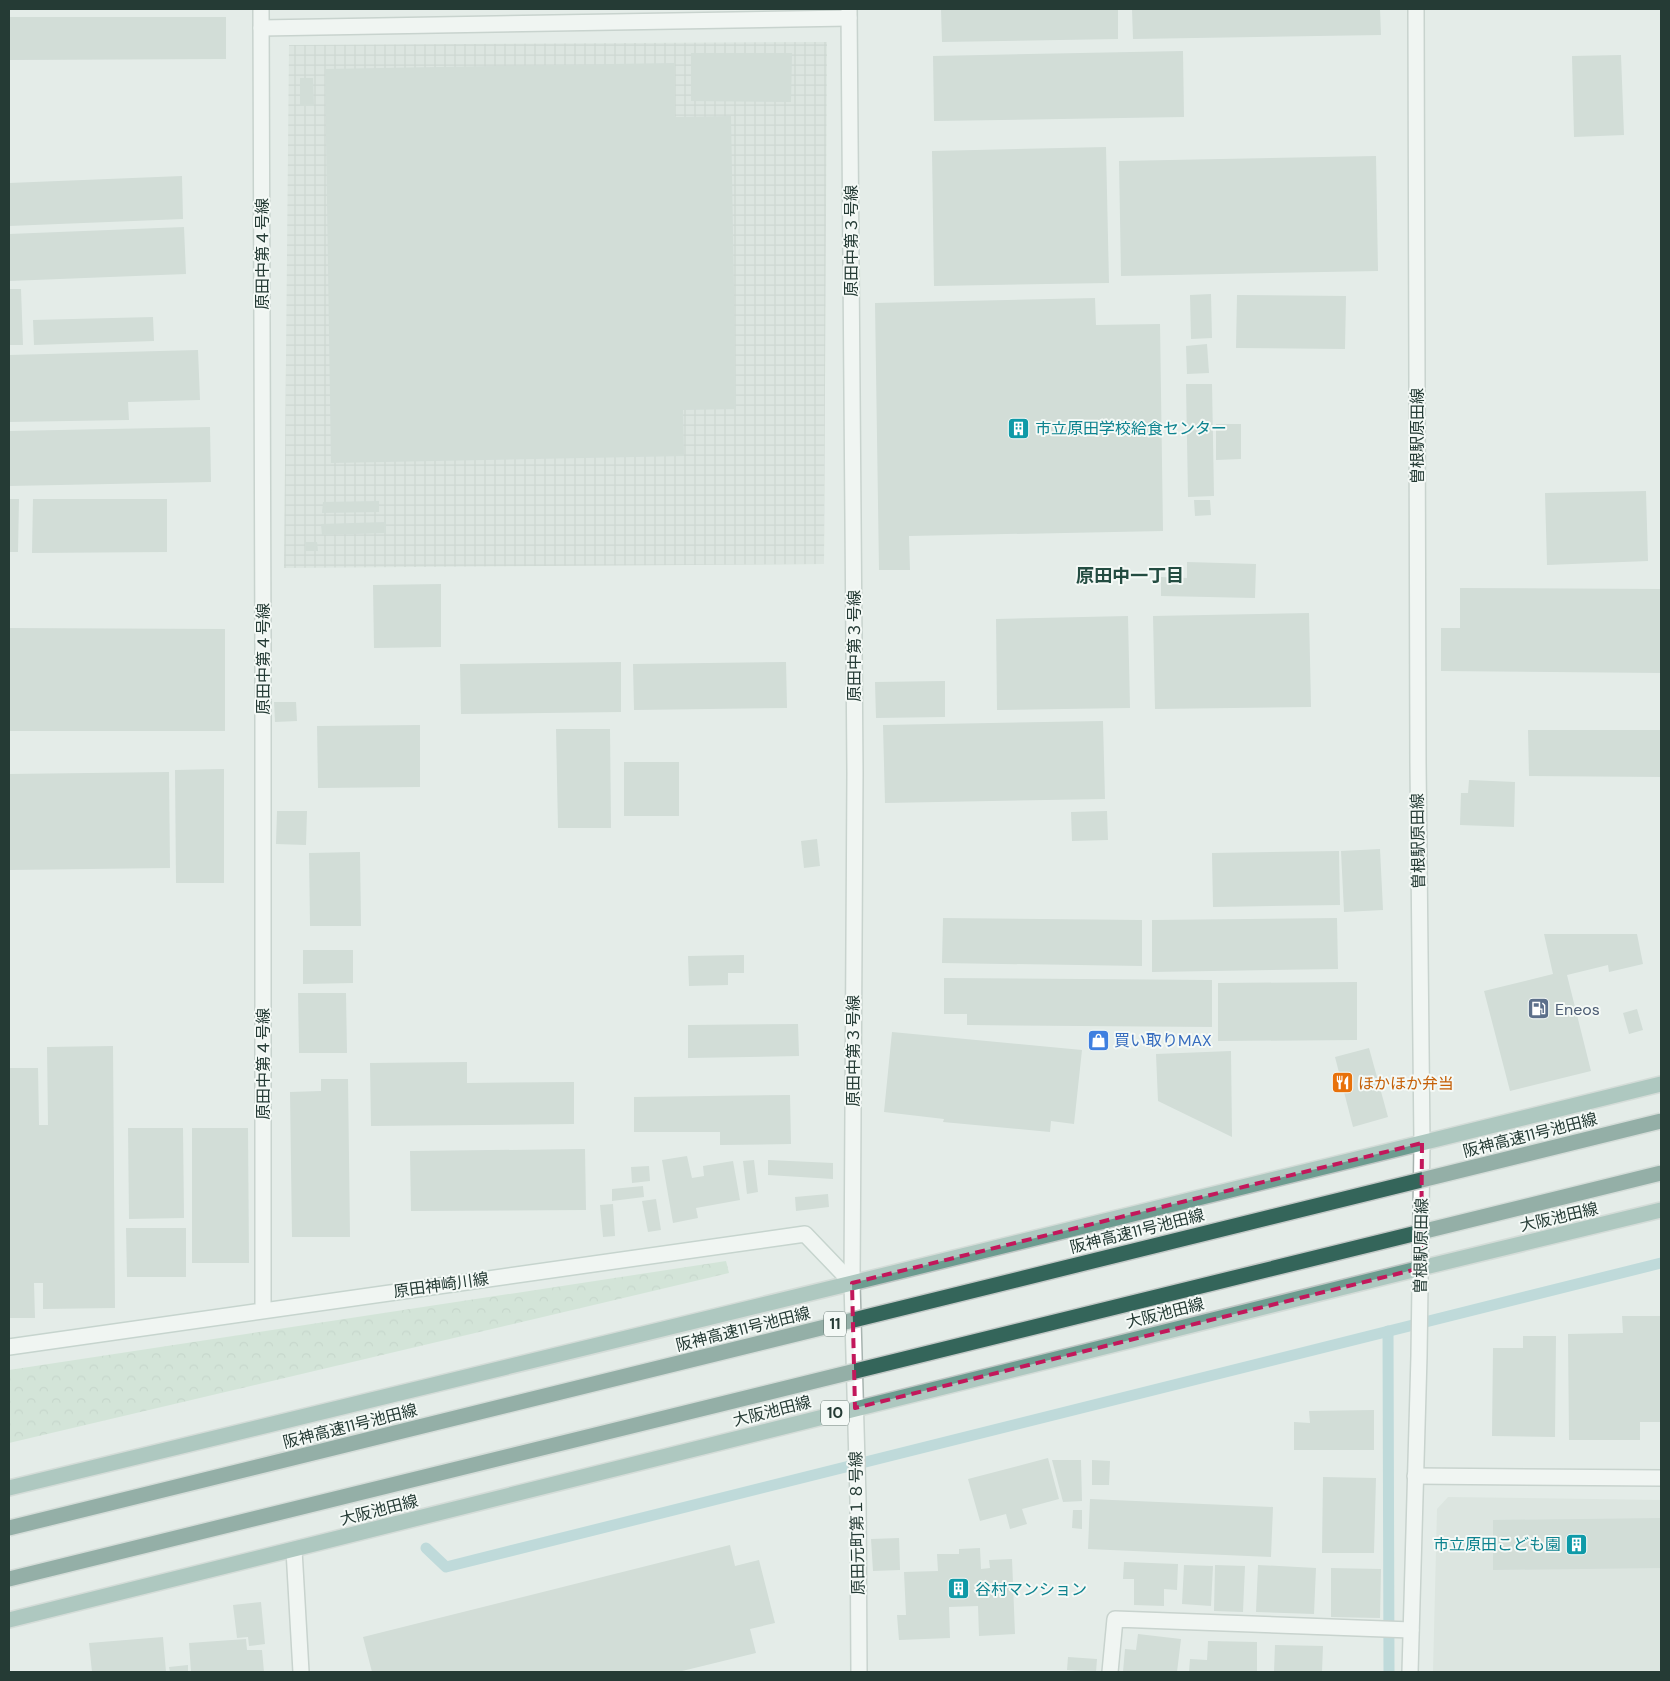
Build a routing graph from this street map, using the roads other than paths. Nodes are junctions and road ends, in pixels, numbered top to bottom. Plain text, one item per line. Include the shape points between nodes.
1 (261, 9) edge
2 (1416, 9) edge
3 (849, 13) edge
4 (261, 28) junction
5 (1661, 1084) edge
6 (1661, 1121) edge
7 (1422, 1143) junction
8 (1661, 1173) edge
9 (1661, 1210) edge
10 (1421, 1268) junction
11 (852, 1283) junction
12 (263, 1310) junction
13 (9, 1347) edge
14 (855, 1408) junction
15 (1415, 1476) junction
16 (1661, 1478) edge
17 (9, 1488) edge
18 (9, 1528) edge
19 (294, 1550) junction
20 (9, 1579) edge
21 (9, 1620) edge
22 (1397, 1629) junction
23 (301, 1672) edge
24 (859, 1672) edge
25 (1110, 1672) edge
26 (1410, 1672) edge

1 - 4 street, 原田中第４号線
2 - 7 street, 曽根駅原田線
3 - 4 street
3 - 11 street, 原田中第３号線 via 855,773
4 - 12 street, 原田中第４号線
5 - 7 main road
6 - 18 highway, 阪神高速11号池田線 / 11, bridge
7 - 10 street, 曽根駅原田線
7 - 11 main road
8 - 20 highway, bridge
9 - 10 main road, 大阪池田線 / 10
10 - 14 main road, 大阪池田線 / 10
10 - 15 street, 曽根駅原田線
11 - 12 street, 原田神崎川線 via 805,1234
11 - 14 street, 原田元町第１８号線
11 - 17 main road
12 - 13 street, 原田神崎川線
14 - 19 main road, 大阪池田線 / 10
14 - 24 street, 原田元町第１８号線
15 - 16 street
15 - 22 street, 曽根駅原田線
19 - 21 main road, 大阪池田線 / 10
19 - 23 street
22 - 25 street via 1115,1618
22 - 26 street, 曽根駅原田線

